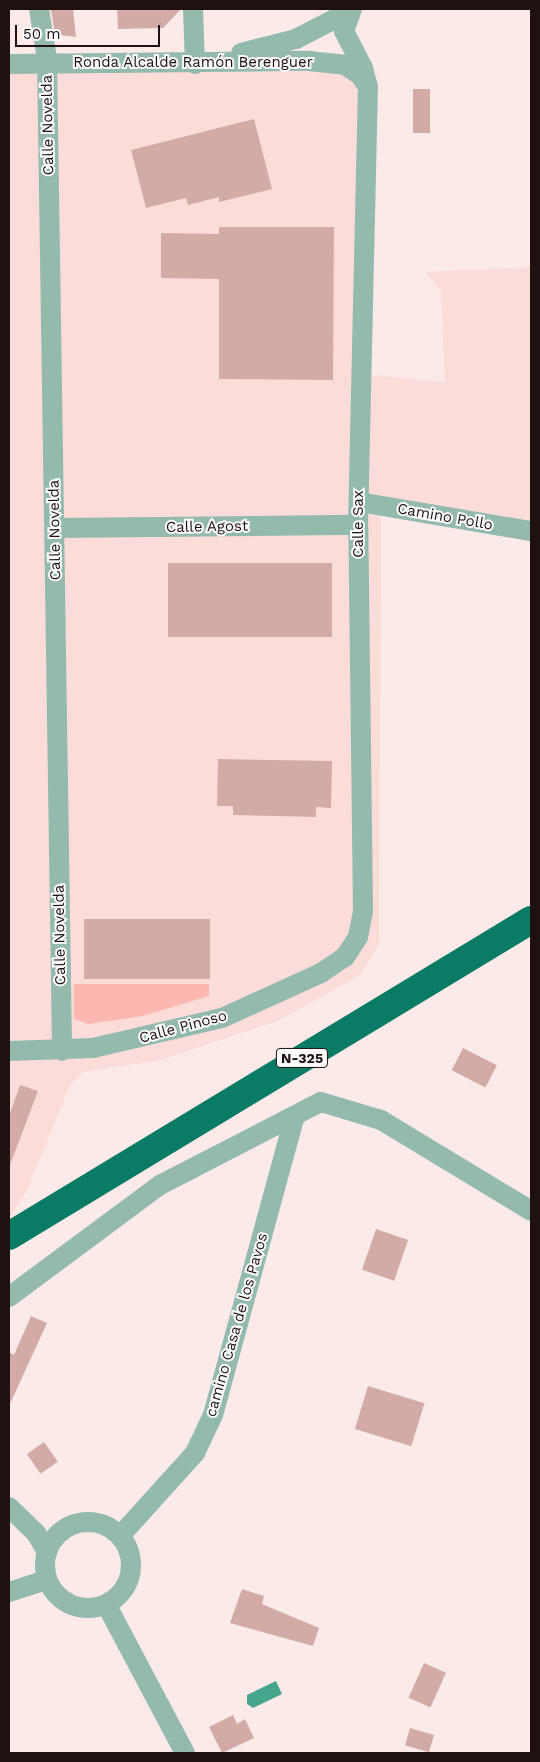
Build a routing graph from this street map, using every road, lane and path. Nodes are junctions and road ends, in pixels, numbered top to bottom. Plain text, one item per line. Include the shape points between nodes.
1 (39, 9) edge
2 (193, 9) edge
3 (350, 11) edge
4 (9, 55) edge
5 (47, 59) junction
6 (195, 59) junction
7 (9, 64) edge
8 (368, 87) junction
9 (358, 502) junction
10 (358, 525) junction
11 (55, 528) junction
12 (531, 531) edge
13 (531, 920) edge
14 (345, 957) joint
15 (9, 1051) edge
16 (62, 1051) junction
17 (295, 1116) junction
18 (73, 1199) junction
19 (531, 1211) edge
20 (9, 1236) edge
21 (9, 1257) edge
22 (9, 1298) edge
23 (13, 1510) edge
24 (64, 1529) junction
25 (120, 1536) junction
26 (47, 1552) junction
27 (47, 1580) junction
28 (9, 1592) edge
29 (106, 1604) junction
30 (185, 1753) edge

1 - 5 street, Calle Novelda
2 - 6 street
3 - 6 street, Ronda Alcalde Ramón Berenguer via 320,29 271,47
3 - 8 street, Calle Sax via 344,32 363,68
4 - 5 street, Ronda Alcalde Ramón Berenguer
5 - 6 street, Ronda Alcalde Ramón Berenguer
5 - 7 street, Ronda Alcalde Ramón Berenguer
5 - 11 street, Calle Novelda
6 - 8 street, Ronda Alcalde Ramón Berenguer via 329,62 360,75
8 - 9 street, Calle Sax
9 - 10 street, Calle Sax
9 - 12 street, Camino Pollo
10 - 11 street, Calle Agost
10 - 14 street, Calle Sax via 363,911 358,937
11 - 16 street, Calle Novelda
13 - 18 highway, N-325
14 - 16 street, Calle Pinoso via 321,973 222,1018 174,1032
15 - 16 street, Calle Pinoso
17 - 19 street via 321,1102 381,1120
17 - 22 street via 160,1185
17 - 25 street, camino Casa de los Pavos via 213,1415 195,1453
18 - 20 highway, N-325
18 - 21 highway, N-325
23 - 24 street
23 - 26 street via 36,1533
24 - 25 street via 93,1522
24 - 26 street
25 - 29 street via 129,1550 132,1565 120,1595
26 - 27 street
27 - 28 street
27 - 29 street via 65,1602 92,1608
29 - 30 street

